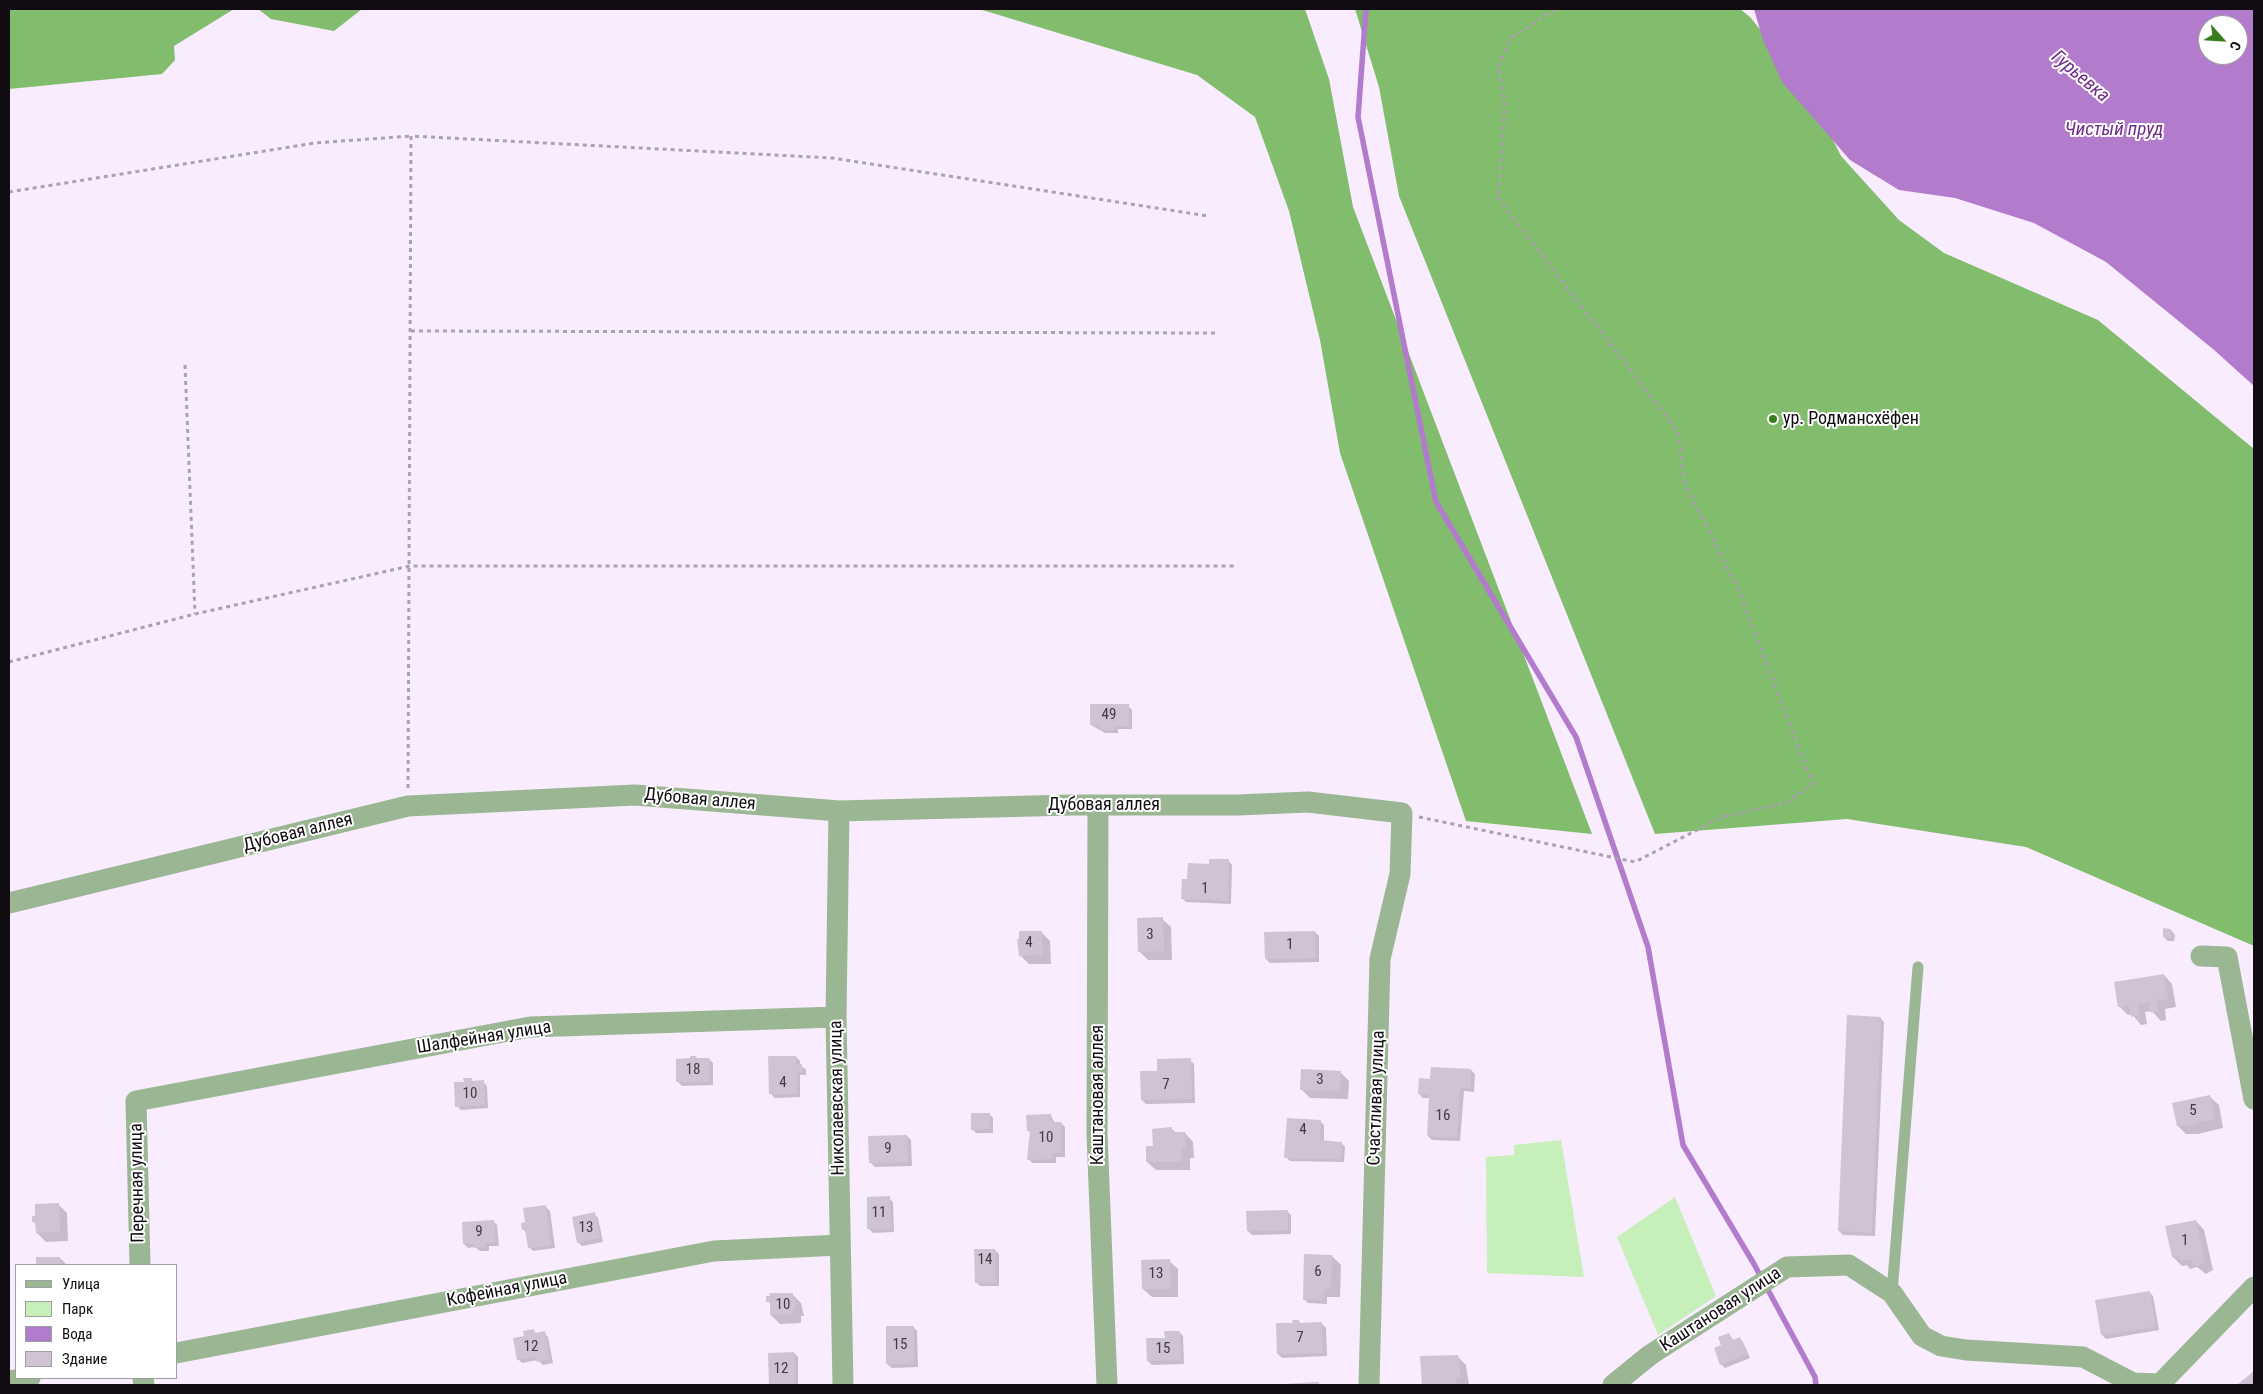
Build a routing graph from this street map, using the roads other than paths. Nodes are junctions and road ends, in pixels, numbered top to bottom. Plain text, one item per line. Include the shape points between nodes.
1 (1098, 804) junction
2 (840, 811) junction
3 (1402, 813) joint
4 (9, 903) edge
5 (2201, 956) dead end
6 (1918, 967) dead end
7 (836, 1017) junction
8 (2254, 1099) edge
9 (136, 1102) joint
10 (840, 1245) junction
11 (140, 1264) edge
12 (2254, 1286) edge
13 (1892, 1292) junction
14 (178, 1353) edge
15 (23, 1379) edge
16 (9, 1381) edge
17 (2160, 1384) edge
18 (843, 1385) edge
19 (1107, 1385) edge
20 (1369, 1385) edge
21 (1613, 1385) edge

1 - 2 street, Дубовая аллея
1 - 3 street, Дубовая аллея via 1308,802
1 - 19 street, Каштановая аллея via 1097,1134
2 - 4 street, Дубовая аллея via 635,794 408,806
2 - 7 street, Николаевская улица
3 - 20 street, Счастливая улица via 1400,874 1380,959
5 - 8 street via 2227,957
6 - 13 lane
7 - 9 street, Шалфейная улица via 530,1027
7 - 10 street, Николаевская улица
9 - 11 street, Перечная улица
10 - 14 street, Кофейная улица via 714,1251
10 - 18 street, Николаевская улица
12 - 17 street
13 - 17 street, Каштановая улица via 1922,1336 1940,1346 2083,1357 2133,1383
13 - 21 street, Каштановая улица via 1849,1265 1787,1268 1650,1355
15 - 16 street

